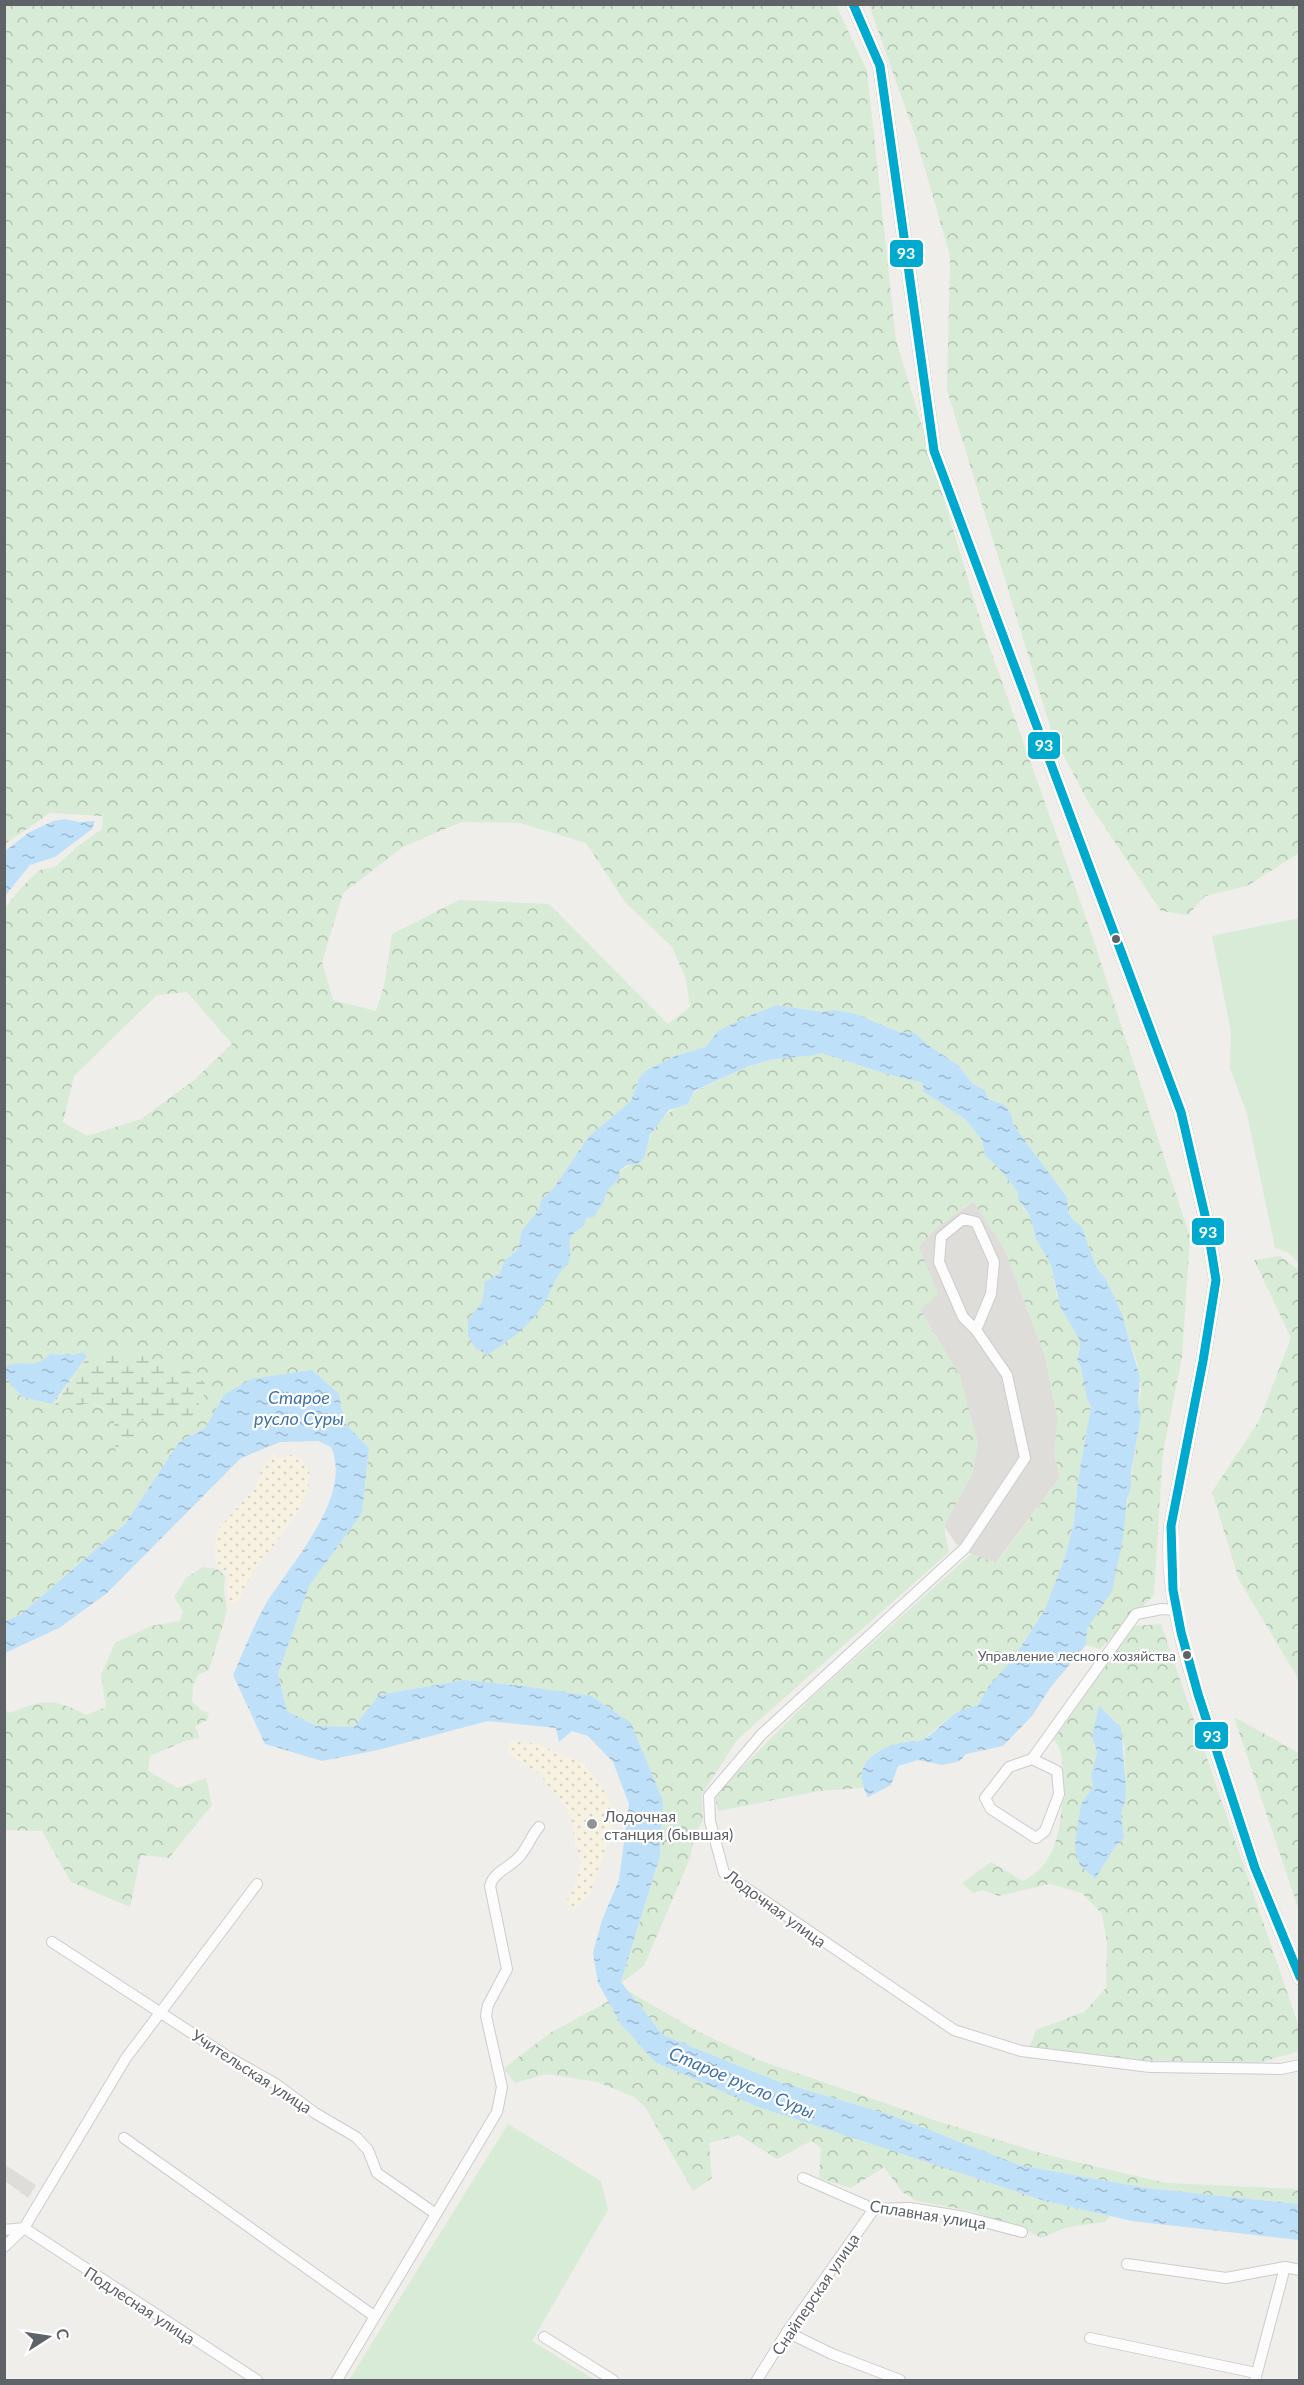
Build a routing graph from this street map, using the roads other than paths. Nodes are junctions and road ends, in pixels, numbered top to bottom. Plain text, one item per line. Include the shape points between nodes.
1 (853, 4) edge
2 (976, 1330) junction
3 (1176, 1610) junction
4 (1032, 1759) junction
5 (538, 1827) dead end
6 (257, 1884) dead end
7 (52, 1942) dead end
8 (1299, 1978) edge
9 (161, 2011) junction
10 (1299, 2065) edge
11 (124, 2138) dead end
12 (803, 2178) dead end
13 (874, 2209) junction
14 (436, 2214) junction
15 (24, 2228) junction
16 (4, 2230) edge
17 (1022, 2232) dead end
18 (4, 2247) edge
19 (1127, 2264) dead end
20 (1285, 2267) junction
21 (1299, 2270) edge
22 (374, 2316) junction
23 (787, 2332) junction
24 (544, 2337) dead end
25 (1090, 2338) dead end
26 (1255, 2377) edge
27 (257, 2380) edge
28 (337, 2380) edge
29 (614, 2380) edge
30 (757, 2380) edge
31 (900, 2380) edge

1 - 3 main road via 880,66 934,451 1181,1112 1207,1224 1216,1280 1171,1526 1169,1551
2 - 2 street, Лодочная улица via 963,1317 939,1262 941,1237 963,1219 976,1222 994,1262 991,1294
2 - 10 street, Лодочная улица via 1007,1375 1025,1458 965,1548 762,1734 709,1796 710,1821 724,1873 954,2030 1021,2051 1150,2067 1281,2069
3 - 4 street via 1136,1614
3 - 8 main road via 1192,1676 1255,1868
4 - 4 street via 1009,1767 985,1798 991,1809 1036,1838 1046,1831 1059,1794 1057,1771
5 - 14 street via 527,1848 492,1879 490,1886 507,1969 486,2016 502,2087 497,2112
6 - 9 street
7 - 9 street, Учительская улица
9 - 14 street, Учительская улица via 356,2137 368,2150 377,2173
9 - 15 street via 126,2058
11 - 22 street
12 - 13 street, Сплавная улица
13 - 17 street, Сплавная улица via 910,2208
13 - 23 street, Снайперская улица
14 - 22 street
15 - 16 street
15 - 18 street
15 - 27 street, Подлесная улица
19 - 20 street via 1226,2278
20 - 21 street
20 - 26 street
22 - 28 street
23 - 30 street, Снайперская улица
23 - 31 street
24 - 29 street
25 - 26 street

